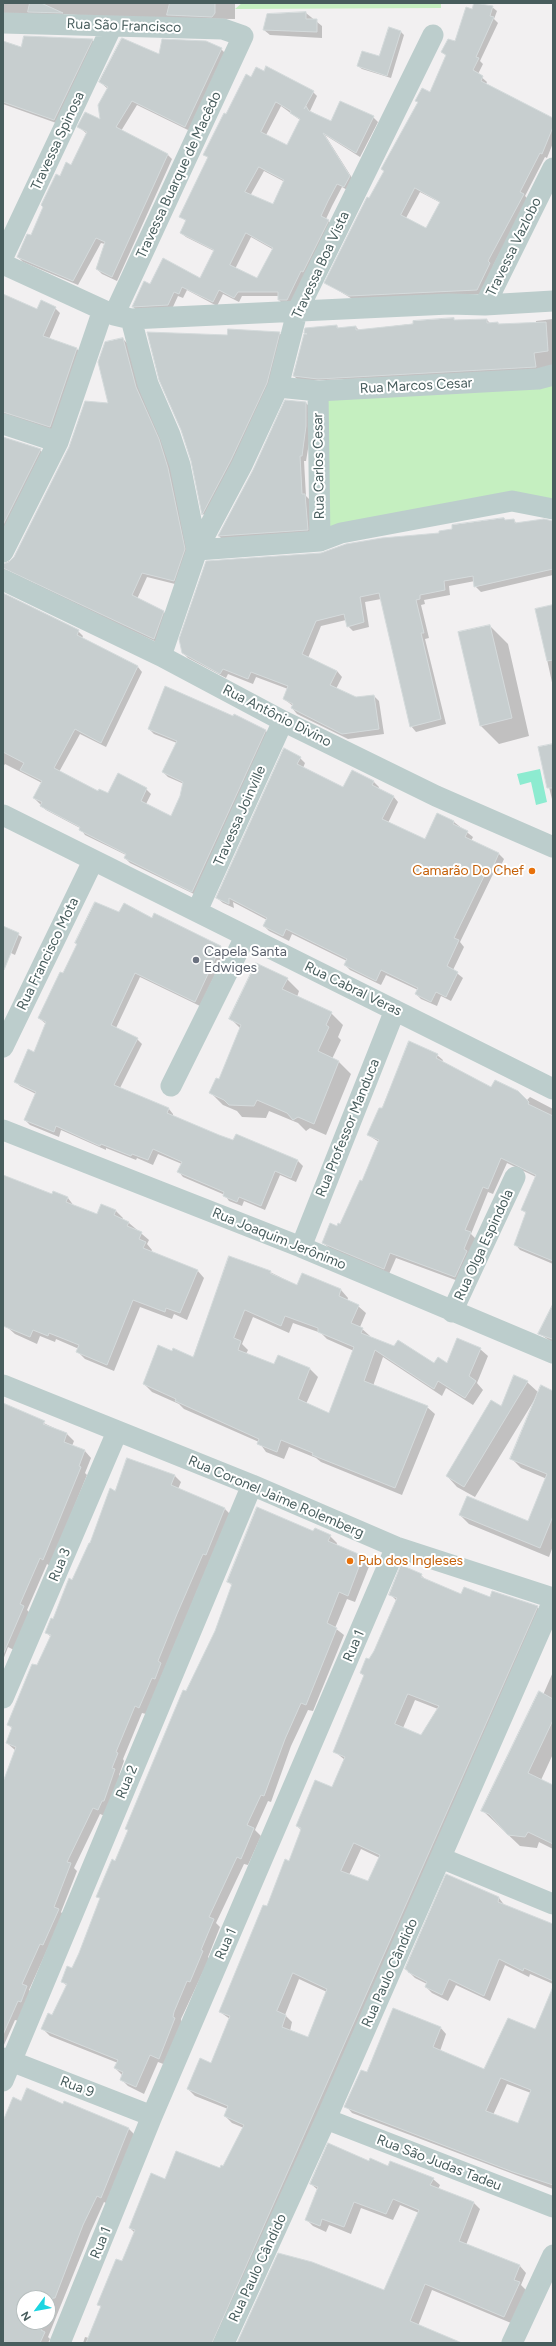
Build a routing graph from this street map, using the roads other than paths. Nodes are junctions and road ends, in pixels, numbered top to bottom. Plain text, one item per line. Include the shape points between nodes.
1 (3, 23) edge
2 (112, 26) junction
3 (432, 35) dead end
4 (243, 36) joint
5 (553, 168) edge
6 (3, 257) edge
7 (3, 264) edge
8 (553, 301) edge
9 (485, 305) junction
10 (297, 312) junction
11 (116, 315) junction
12 (553, 375) edge
13 (278, 387) junction
14 (318, 391) junction
15 (3, 424) edge
16 (58, 442) junction
17 (553, 509) edge
18 (320, 541) junction
19 (197, 550) junction
20 (3, 552) edge
21 (3, 580) edge
22 (161, 656) junction
23 (283, 721) junction
24 (3, 815) edge
25 (553, 847) edge
26 (94, 861) junction
27 (197, 911) junction
28 (245, 937) junction
29 (396, 1010) junction
30 (3, 1047) edge
31 (171, 1086) dead end
32 (553, 1089) edge
33 (3, 1130) edge
34 (515, 1177) dead end
35 (301, 1247) junction
36 (452, 1312) junction
37 (553, 1353) edge
38 (3, 1385) edge
39 (116, 1432) junction
40 (252, 1485) junction
41 (396, 1547) junction
42 (553, 1599) edge
43 (3, 1698) edge
44 (441, 1858) junction
45 (553, 1904) edge
46 (7, 2059) edge
47 (3, 2080) edge
48 (152, 2116) junction
49 (326, 2119) junction
50 (553, 2207) edge
51 (553, 2255) edge
52 (60, 2343) edge
53 (224, 2343) edge
54 (512, 2343) edge

1 - 2 street, Rua São Francisco
2 - 4 street, Rua São Francisco via 223,29
2 - 6 street, Travessa Spinosa
3 - 10 street, Travessa Boa Vista
4 - 11 street, Travessa Buarque de Macêdo
5 - 9 street, Travessa Vazlobo
7 - 11 street
8 - 9 street
9 - 10 street via 448,304
10 - 11 street
10 - 13 street, Travessa Boa Vista
11 - 16 street, Travessa Buarque de Macêdo
11 - 19 street via 170,435 180,465
12 - 14 street, Rua Marcos Cesar via 538,379
13 - 14 street, Rua Marcos Cesar
13 - 19 street, Travessa Boa Vista via 242,465
14 - 18 street, Rua Carlos Cesar
15 - 16 street
16 - 20 street, Travessa Buarque de Macêdo
17 - 18 street via 512,501 341,533
18 - 19 street
19 - 22 street, Travessa Boa Vista
21 - 22 street, Rua Antônio Divino
22 - 23 street, Rua Antônio Divino
23 - 25 street, Rua Antônio Divino via 436,796
23 - 27 street, Travessa Joinville
24 - 26 street, Rua Cabral Veras
26 - 27 street, Rua Cabral Veras
26 - 30 street, Rua Francisco Mota
27 - 28 street, Rua Cabral Veras
28 - 29 street, Rua Cabral Veras
28 - 31 street
29 - 32 street, Rua Cabral Veras
29 - 35 street, Rua Professor Manduca
33 - 35 street, Rua Joaquim Jerônimo
34 - 36 street, Rua Olga Espindola
35 - 36 street, Rua Joaquim Jerônimo
36 - 37 street, Rua Joaquim Jerônimo
38 - 39 street, Rua Coronel Jaime Rolemberg
39 - 40 street, Rua Coronel Jaime Rolemberg
39 - 43 street, Rua 3
40 - 41 street, Rua Coronel Jaime Rolemberg
40 - 46 street, Rua 2
41 - 42 street, Rua Coronel Jaime Rolemberg
41 - 48 street, Rua 1
42 - 44 street, Rua Paulo Cândido
44 - 45 street
44 - 49 street, Rua Paulo Cândido
46 - 47 street, Rua 2
46 - 48 street, Rua 9
48 - 52 street, Rua 1
49 - 50 street, Rua São Judas Tadeu
49 - 53 street, Rua Paulo Cândido
51 - 54 street

